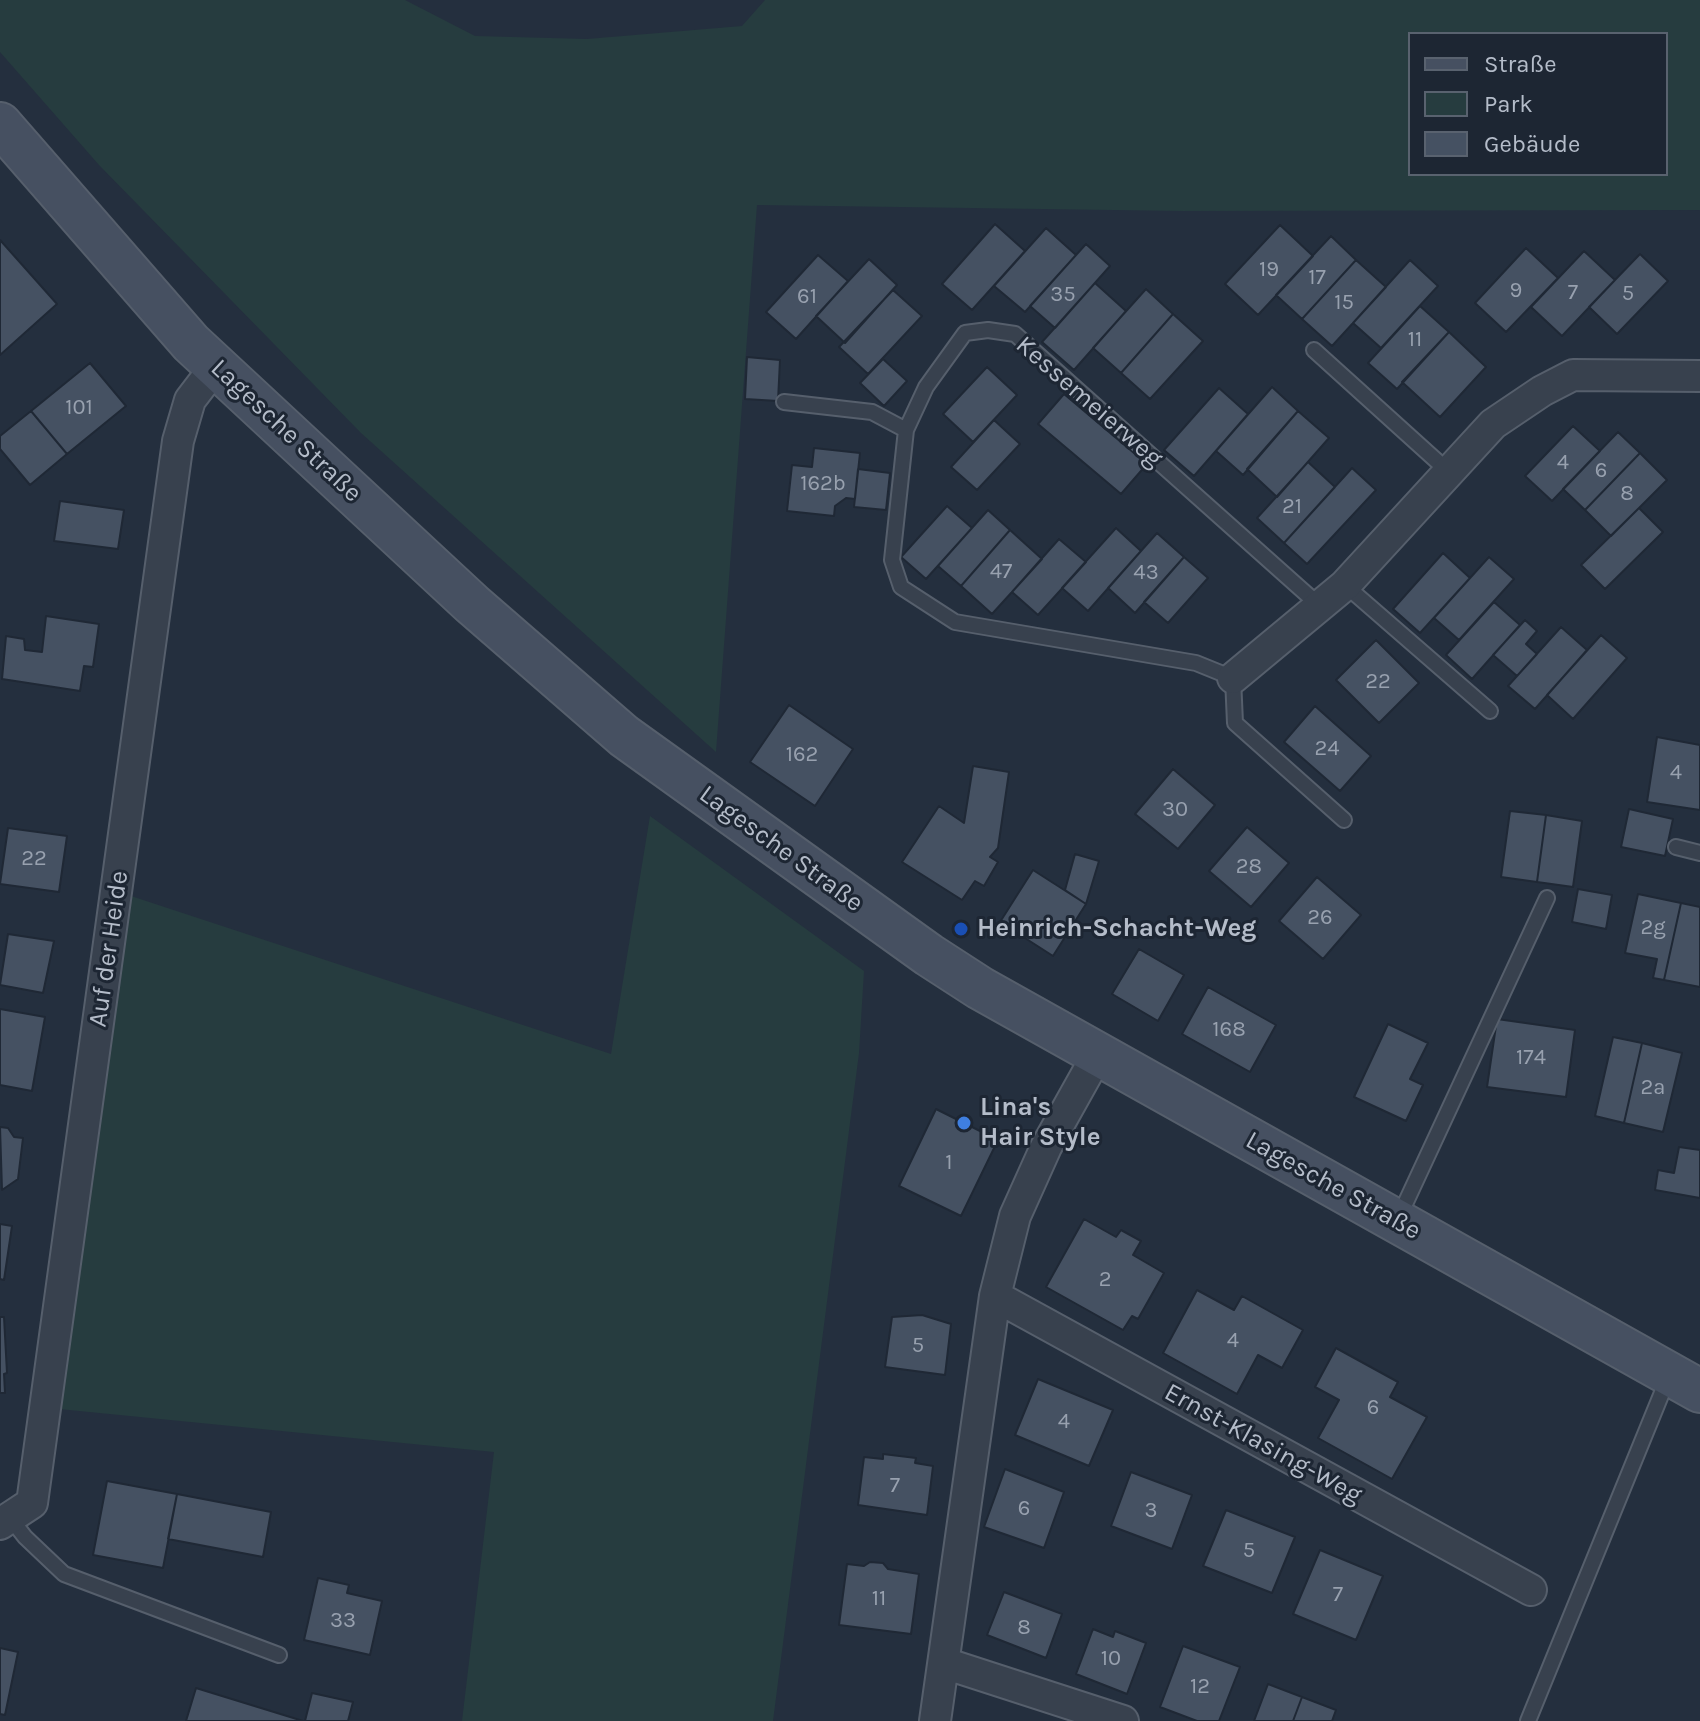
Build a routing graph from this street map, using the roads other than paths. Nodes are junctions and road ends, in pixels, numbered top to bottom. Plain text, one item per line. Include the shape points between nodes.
1 (0, 124) edge
2 (1314, 350) dead end
3 (216, 366) junction
4 (1700, 376) edge
5 (784, 402) dead end
6 (906, 430) junction
7 (1449, 472) junction
8 (1345, 585) junction
9 (1321, 607) junction
10 (1233, 678) junction
11 (1490, 711) dead end
12 (1344, 820) dead end
13 (1676, 847) dead end
14 (1700, 853) edge
15 (1547, 898) dead end
16 (1098, 1054) junction
17 (1397, 1221) junction
18 (995, 1296) junction
19 (1685, 1382) edge
20 (6, 1521) edge
21 (1531, 1590) dead end
22 (279, 1655) dead end
23 (944, 1663) junction
24 (935, 1721) edge
25 (1123, 1721) edge
26 (1528, 1721) edge

1 - 3 street, Lagesche Straße
2 - 7 lane
3 - 16 street, Lagesche Straße via 472,604 624,736 929,955
3 - 20 street, Auf der Heide via 190,400 178,441 32,1503
4 - 7 street via 1573,375 1493,424
5 - 6 lane via 872,412
6 - 9 lane, Kessemeierweg via 926,387 965,333 1015,334
6 - 10 lane, Kessemeierweg via 892,560 901,587 955,622 1196,663
7 - 8 street
8 - 9 street
8 - 11 lane
9 - 10 street
10 - 12 lane via 1235,723
13 - 14 lane
15 - 17 lane
16 - 17 street, Lagesche Straße
16 - 18 street via 1015,1216
17 - 19 street, Lagesche Straße
18 - 21 street, Ernst-Klasing-Weg
18 - 23 street
19 - 26 lane
20 - 22 lane via 64,1574
23 - 24 street
23 - 25 street

